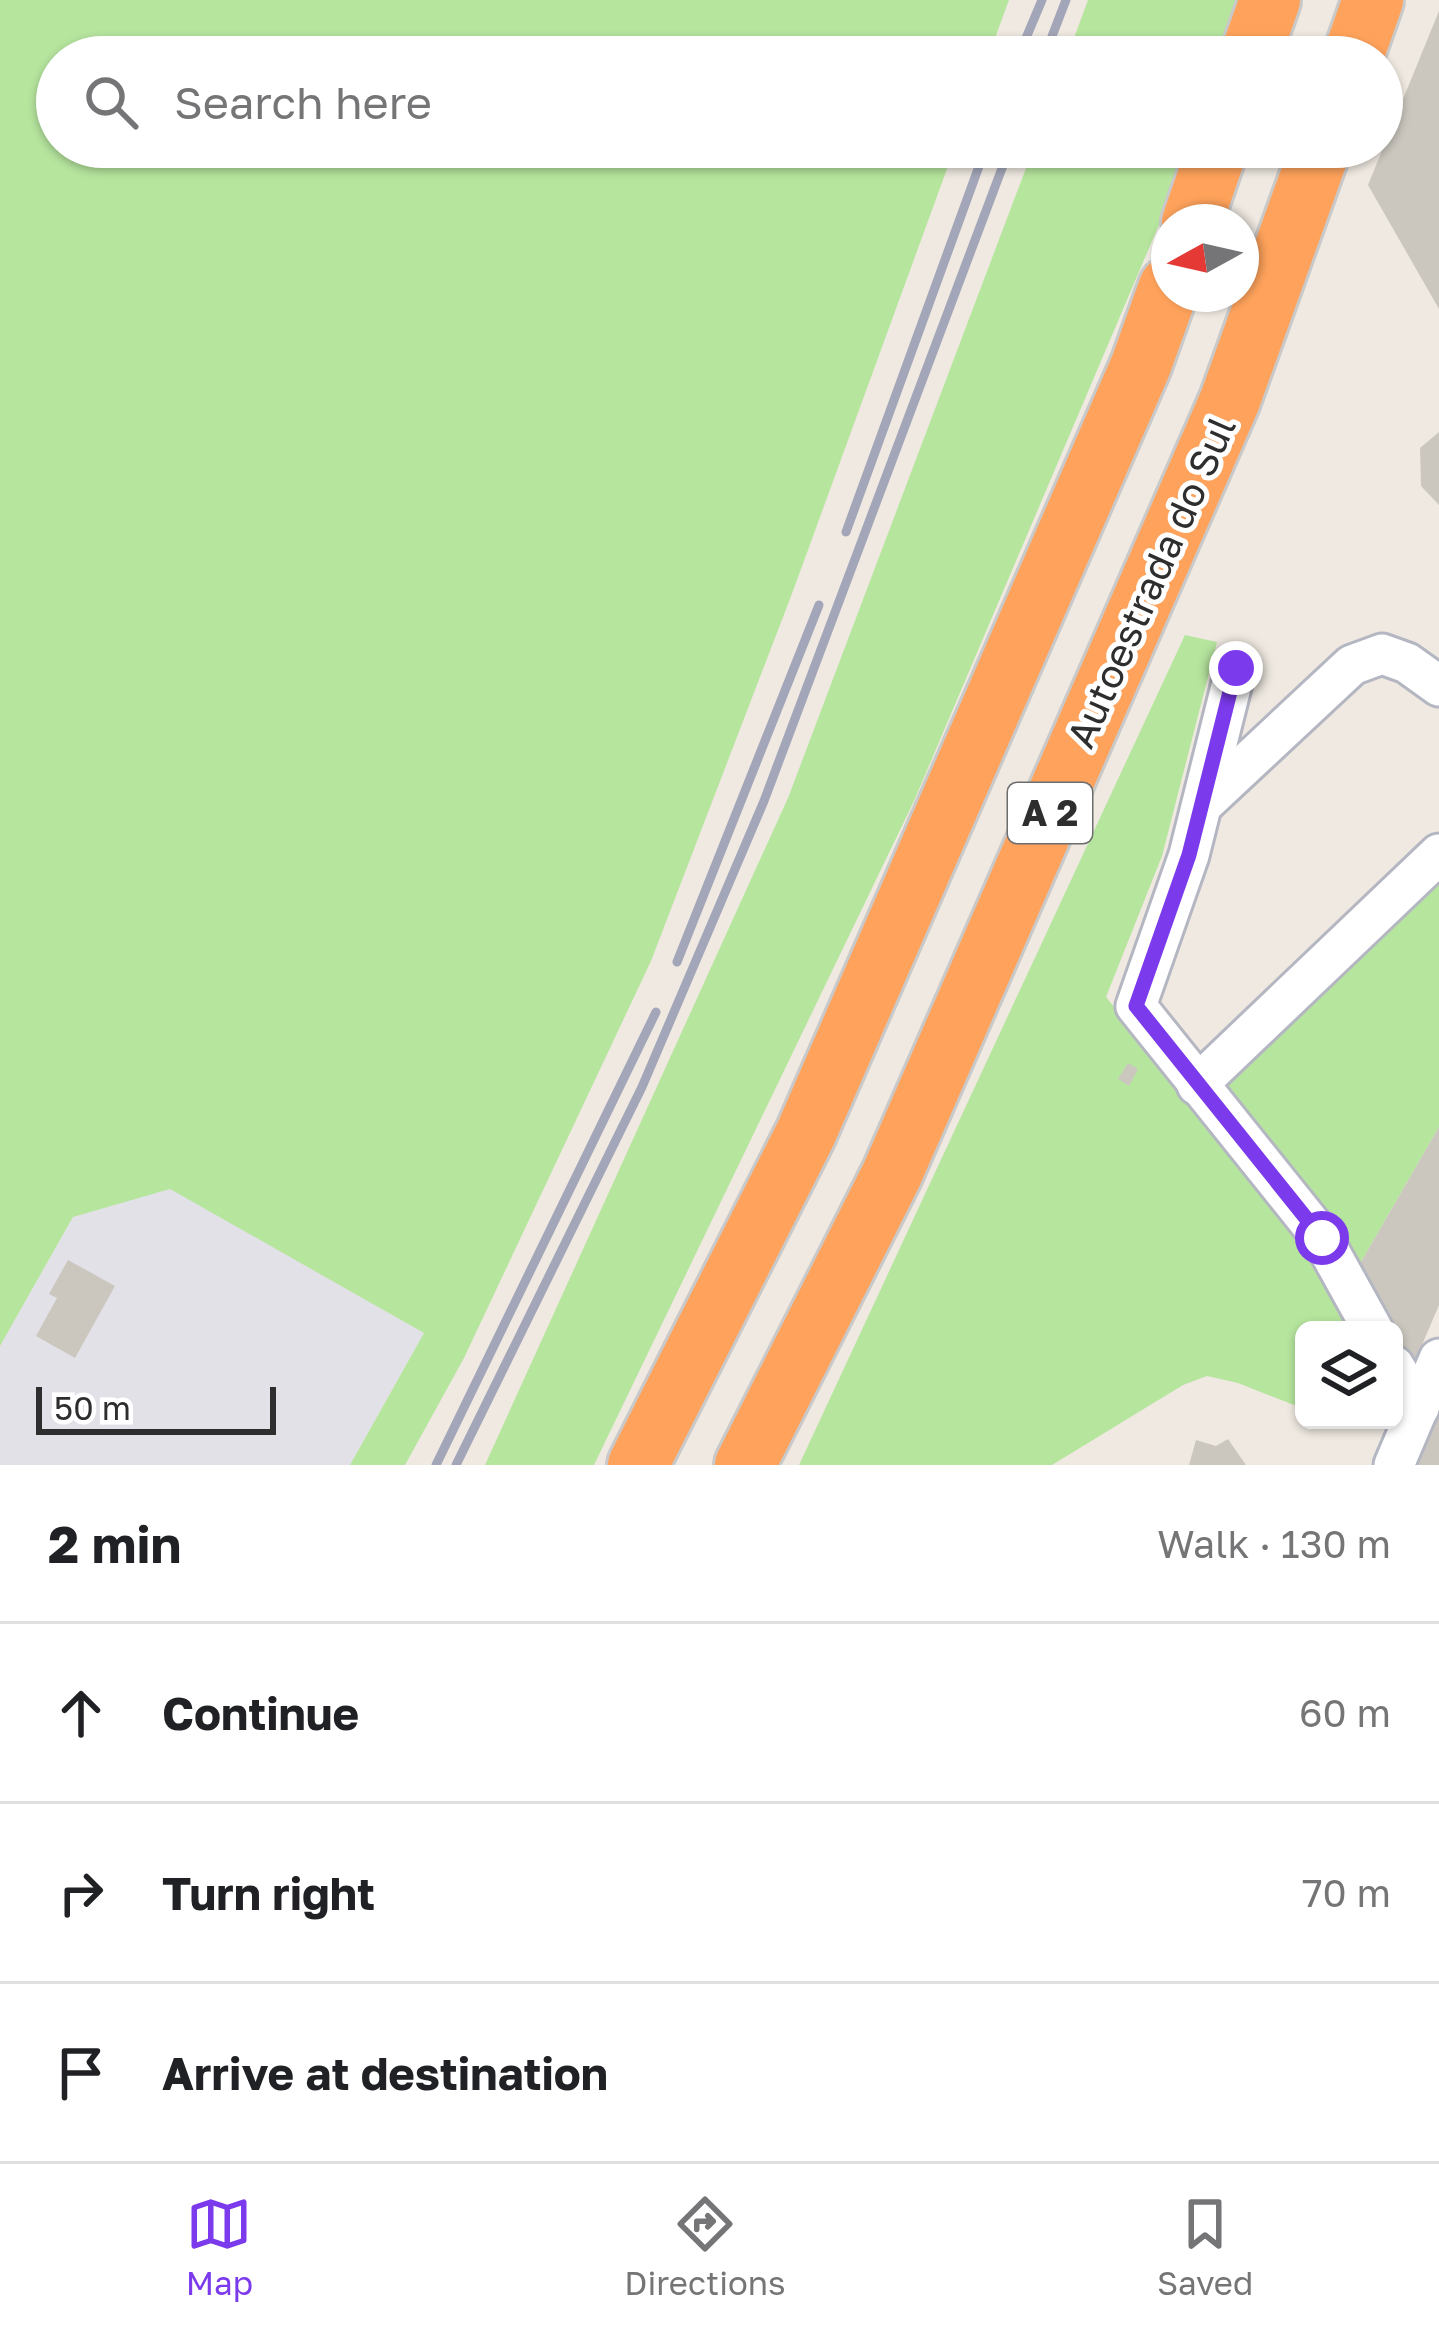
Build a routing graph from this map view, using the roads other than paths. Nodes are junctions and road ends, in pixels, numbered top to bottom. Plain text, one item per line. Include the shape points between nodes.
1 (1270, 0) edge
2 (1373, 0) edge
3 (1257, 36) edge
4 (1360, 36) edge
5 (1211, 168) edge
6 (1313, 168) edge
7 (1198, 204) edge
8 (1160, 312) edge
9 (1236, 668) dead end
10 (1439, 686) edge
11 (1202, 805) junction
12 (1439, 854) edge
13 (1197, 1085) junction
14 (1368, 1321) edge
15 (1439, 1359) edge
16 (1403, 1381) edge
17 (1419, 1408) junction
18 (638, 1465) edge
19 (745, 1465) edge
20 (1394, 1465) edge

1 - 3 highway
2 - 4 highway
5 - 7 highway
6 - 19 highway, Autoestrada do Sul / A 2 via 1230,400 902,1153
8 - 18 highway, A 2 via 806,1133
9 - 11 street
10 - 11 street via 1382,654 1352,665
11 - 13 street via 1136,1006
12 - 13 street
13 - 14 street via 1322,1238
15 - 17 street
16 - 17 street
17 - 20 street

